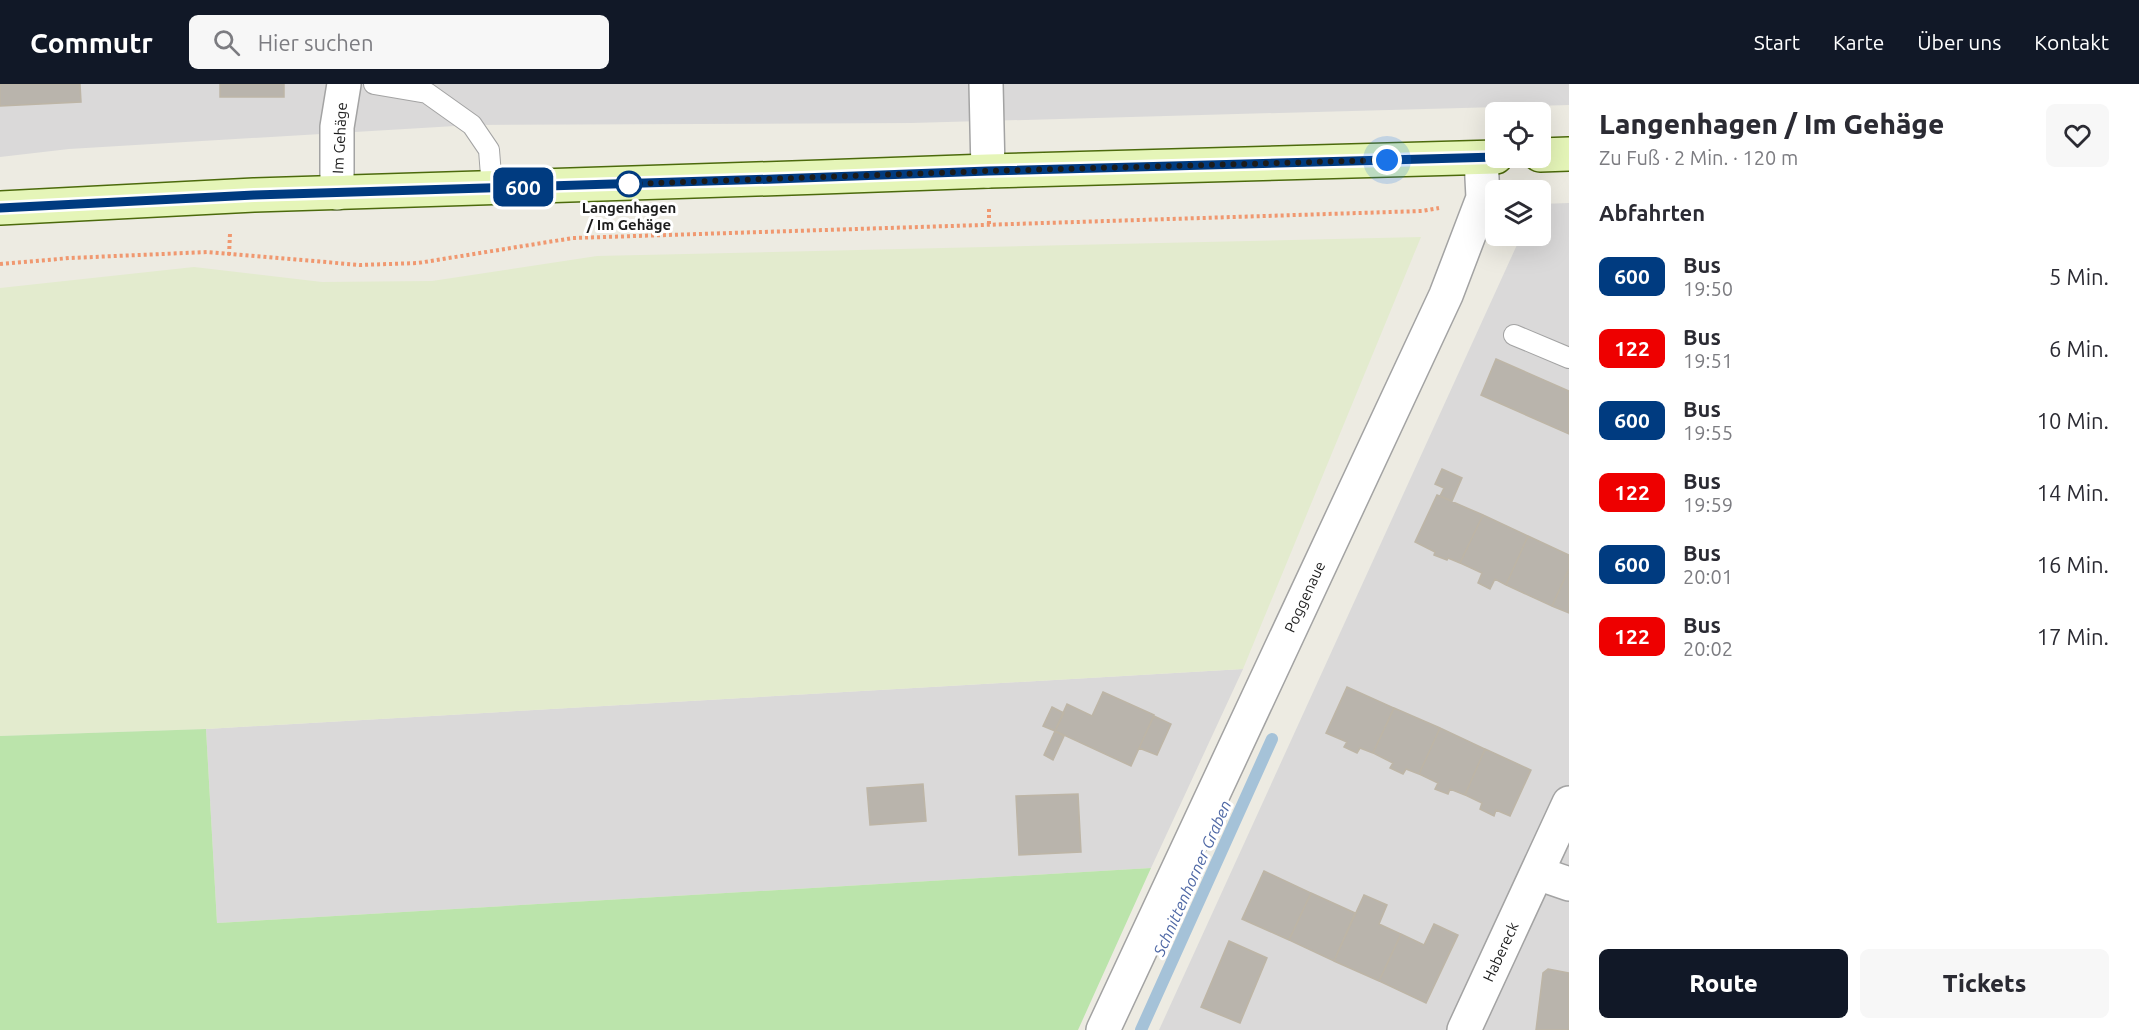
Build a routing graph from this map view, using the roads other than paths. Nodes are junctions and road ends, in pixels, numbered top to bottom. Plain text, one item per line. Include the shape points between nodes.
1 (344, 84) edge
2 (374, 84) edge
3 (986, 84) edge
4 (1569, 154) edge
5 (1551, 155) edge
6 (1485, 157) edge
7 (1487, 168) edge
8 (988, 171) junction
9 (492, 188) junction
10 (337, 193) junction
11 (0, 208) edge
12 (1514, 335) dead end
13 (1569, 358) edge
14 (1569, 803) edge
15 (1537, 873) junction
16 (1569, 884) edge
17 (1103, 1030) edge
18 (1464, 1030) edge

1 - 10 street, Im Gehäge via 338,127
2 - 9 lane via 428,93 472,125 489,150
3 - 8 street
4 - 5 street
6 - 8 street
7 - 17 street, Poggenaue via 1483,198 1446,295
8 - 9 street
9 - 10 street
10 - 11 street
12 - 13 lane
14 - 15 street, Habereck
15 - 16 street
15 - 18 street, Habereck

